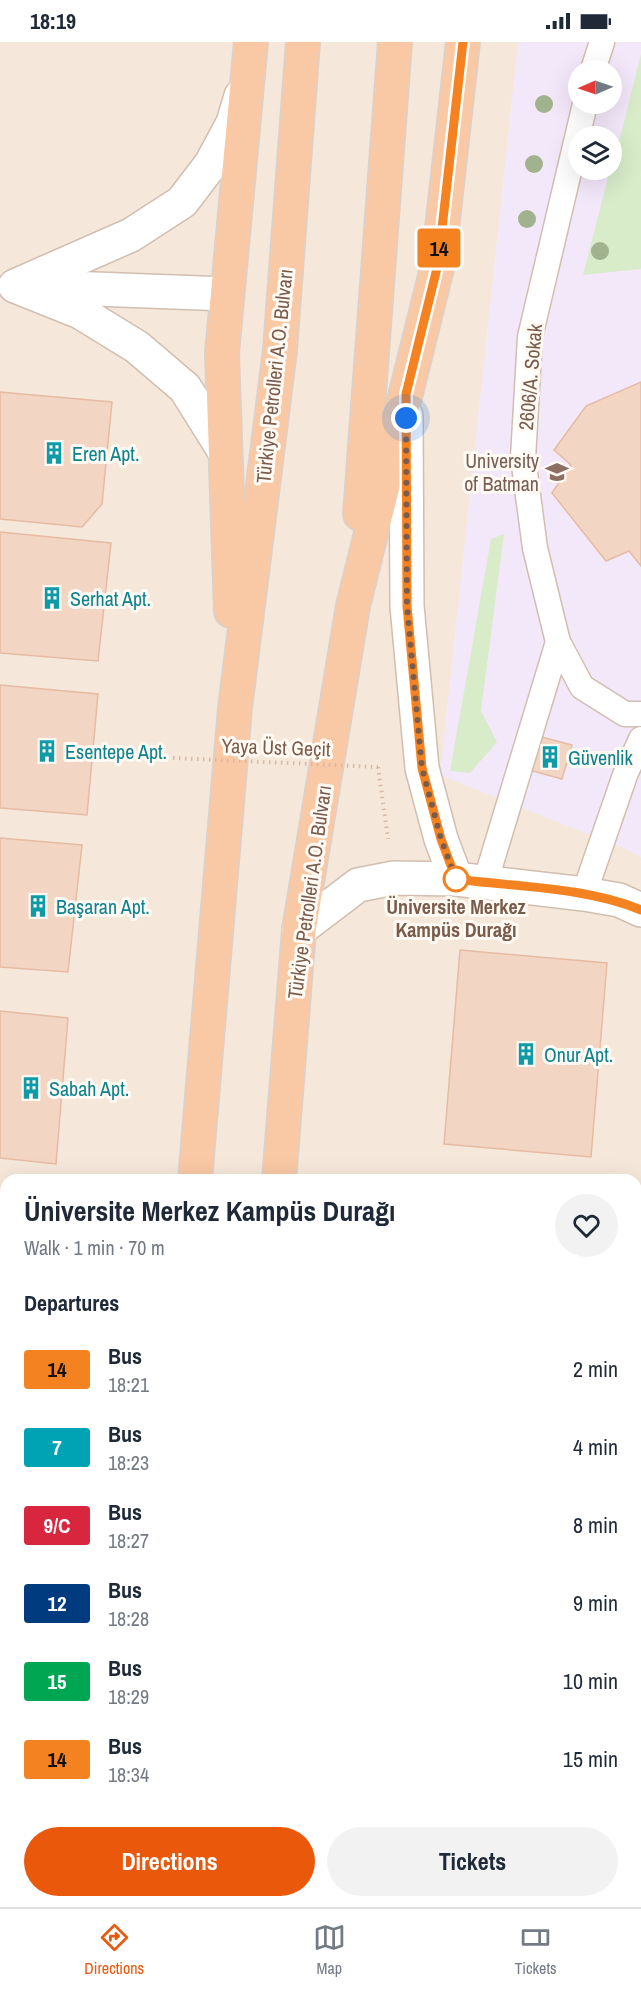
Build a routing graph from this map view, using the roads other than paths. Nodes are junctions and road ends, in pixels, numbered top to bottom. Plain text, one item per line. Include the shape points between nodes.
1 (251, 42) edge
2 (303, 42) edge
3 (394, 42) edge
4 (463, 42) edge
5 (602, 42) edge
6 (596, 60) edge
7 (248, 74) junction
8 (583, 114) edge
9 (7, 286) edge
10 (227, 294) junction
11 (406, 394) junction
12 (225, 452) junction
13 (353, 606) junction
14 (558, 642) junction
15 (235, 708) junction
16 (641, 714) edge
17 (641, 739) edge
18 (470, 881) junction
19 (584, 894) junction
20 (641, 910) edge
21 (299, 930) junction
22 (196, 1174) edge
23 (279, 1174) edge

1 - 7 highway, Türkiye Petrolleri A.O. Bulvarı
2 - 15 highway, Türkiye Petrolleri A.O. Bulvarı via 280,350
3 - 13 highway, Türkiye Petrolleri A.O. Bulvarı
4 - 11 highway, Türkiye Petrolleri A.O. Bulvarı via 438,264
5 - 6 lane
7 - 9 street via 233,123 211,164 182,202 131,235
7 - 10 highway, Türkiye Petrolleri A.O. Bulvarı
8 - 14 lane, 2606/A. Sokak via 530,337 523,458 535,548
9 - 10 street
9 - 12 street via 80,312 137,347 185,388
10 - 12 highway, Türkiye Petrolleri A.O. Bulvarı via 222,353
11 - 13 highway, Türkiye Petrolleri A.O. Bulvarı
11 - 18 street via 407,606 422,768 441,839
12 - 15 highway, Türkiye Petrolleri A.O. Bulvarı
13 - 21 highway, Türkiye Petrolleri A.O. Bulvarı
14 - 16 lane, 2606/A. Sokak via 582,687 626,714
14 - 18 lane
15 - 22 highway, Türkiye Petrolleri A.O. Bulvarı
17 - 19 lane
18 - 19 street
18 - 21 street via 393,878 358,885
19 - 20 street via 619,900
21 - 23 highway, Türkiye Petrolleri A.O. Bulvarı

